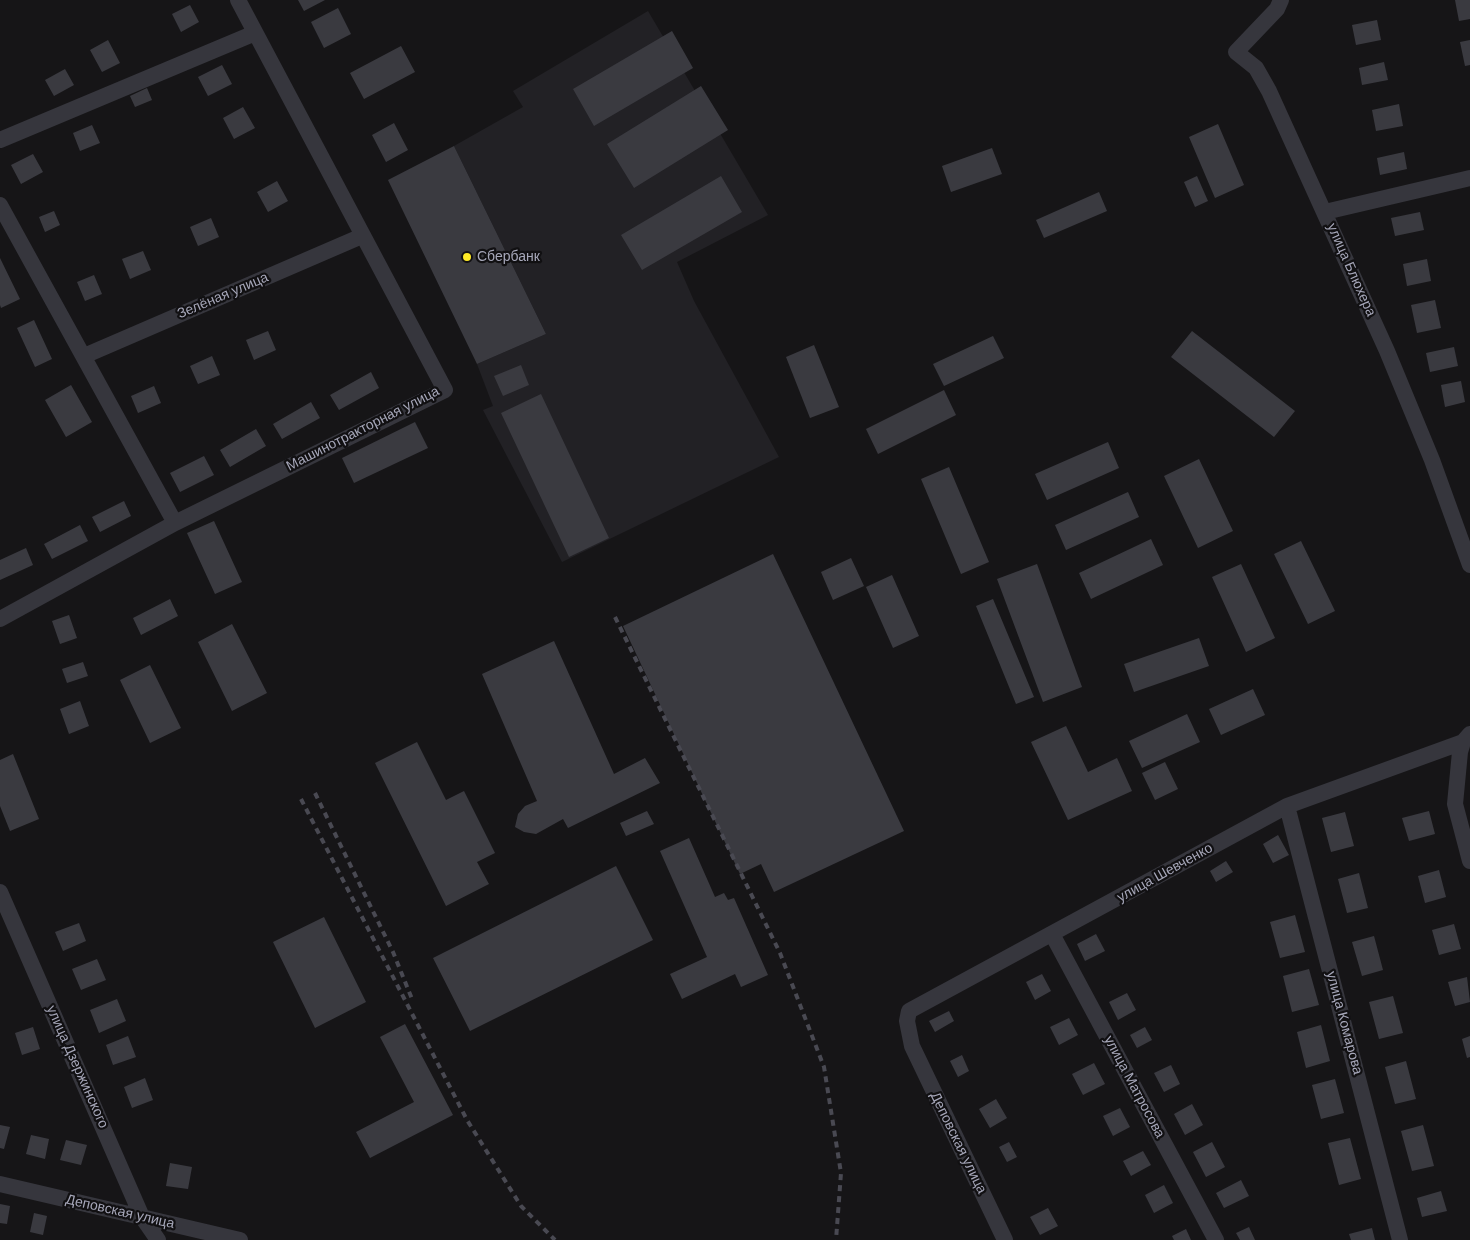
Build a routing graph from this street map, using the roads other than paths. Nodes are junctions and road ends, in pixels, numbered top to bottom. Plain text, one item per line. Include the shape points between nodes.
1 (238, 0) edge
2 (1280, 0) edge
3 (255, 33) junction
4 (0, 140) edge
5 (1470, 178) edge
6 (0, 206) edge
7 (1325, 212) junction
8 (362, 236) junction
9 (84, 356) junction
10 (175, 523) junction
11 (1470, 565) edge
12 (0, 619) edge
13 (1466, 738) edge
14 (1287, 806) junction
15 (1470, 861) edge
16 (0, 892) edge
17 (1052, 934) junction
18 (912, 1046) joint
19 (0, 1184) edge
20 (142, 1217) junction
21 (158, 1240) edge
22 (240, 1240) edge
23 (1005, 1240) edge
24 (1216, 1240) edge
25 (1400, 1240) edge

1 - 3 street, Машинотракторная улица
2 - 7 street, улица Блюхера via 1277,9 1236,52 1256,68 1270,90
3 - 4 street
3 - 8 street, Машинотракторная улица
5 - 7 street
6 - 9 street
7 - 11 street, улица Блюхера via 1388,351
8 - 9 street, Зелёная улица
8 - 10 street, Машинотракторная улица via 445,390
9 - 10 street
10 - 12 street, Машинотракторная улица
13 - 14 street, улица Шевченко
13 - 15 street via 1460,752 1455,804
14 - 17 street, улица Шевченко
14 - 25 street, улица Комарова
16 - 20 street, улица Дзержинского
17 - 18 street, улица Шевченко via 909,1011 906,1021
17 - 24 street, улица Матросова
18 - 23 street, Деповская улица
19 - 20 street, Деповская улица
20 - 21 street, улица Дзержинского
20 - 22 street, Деповская улица

